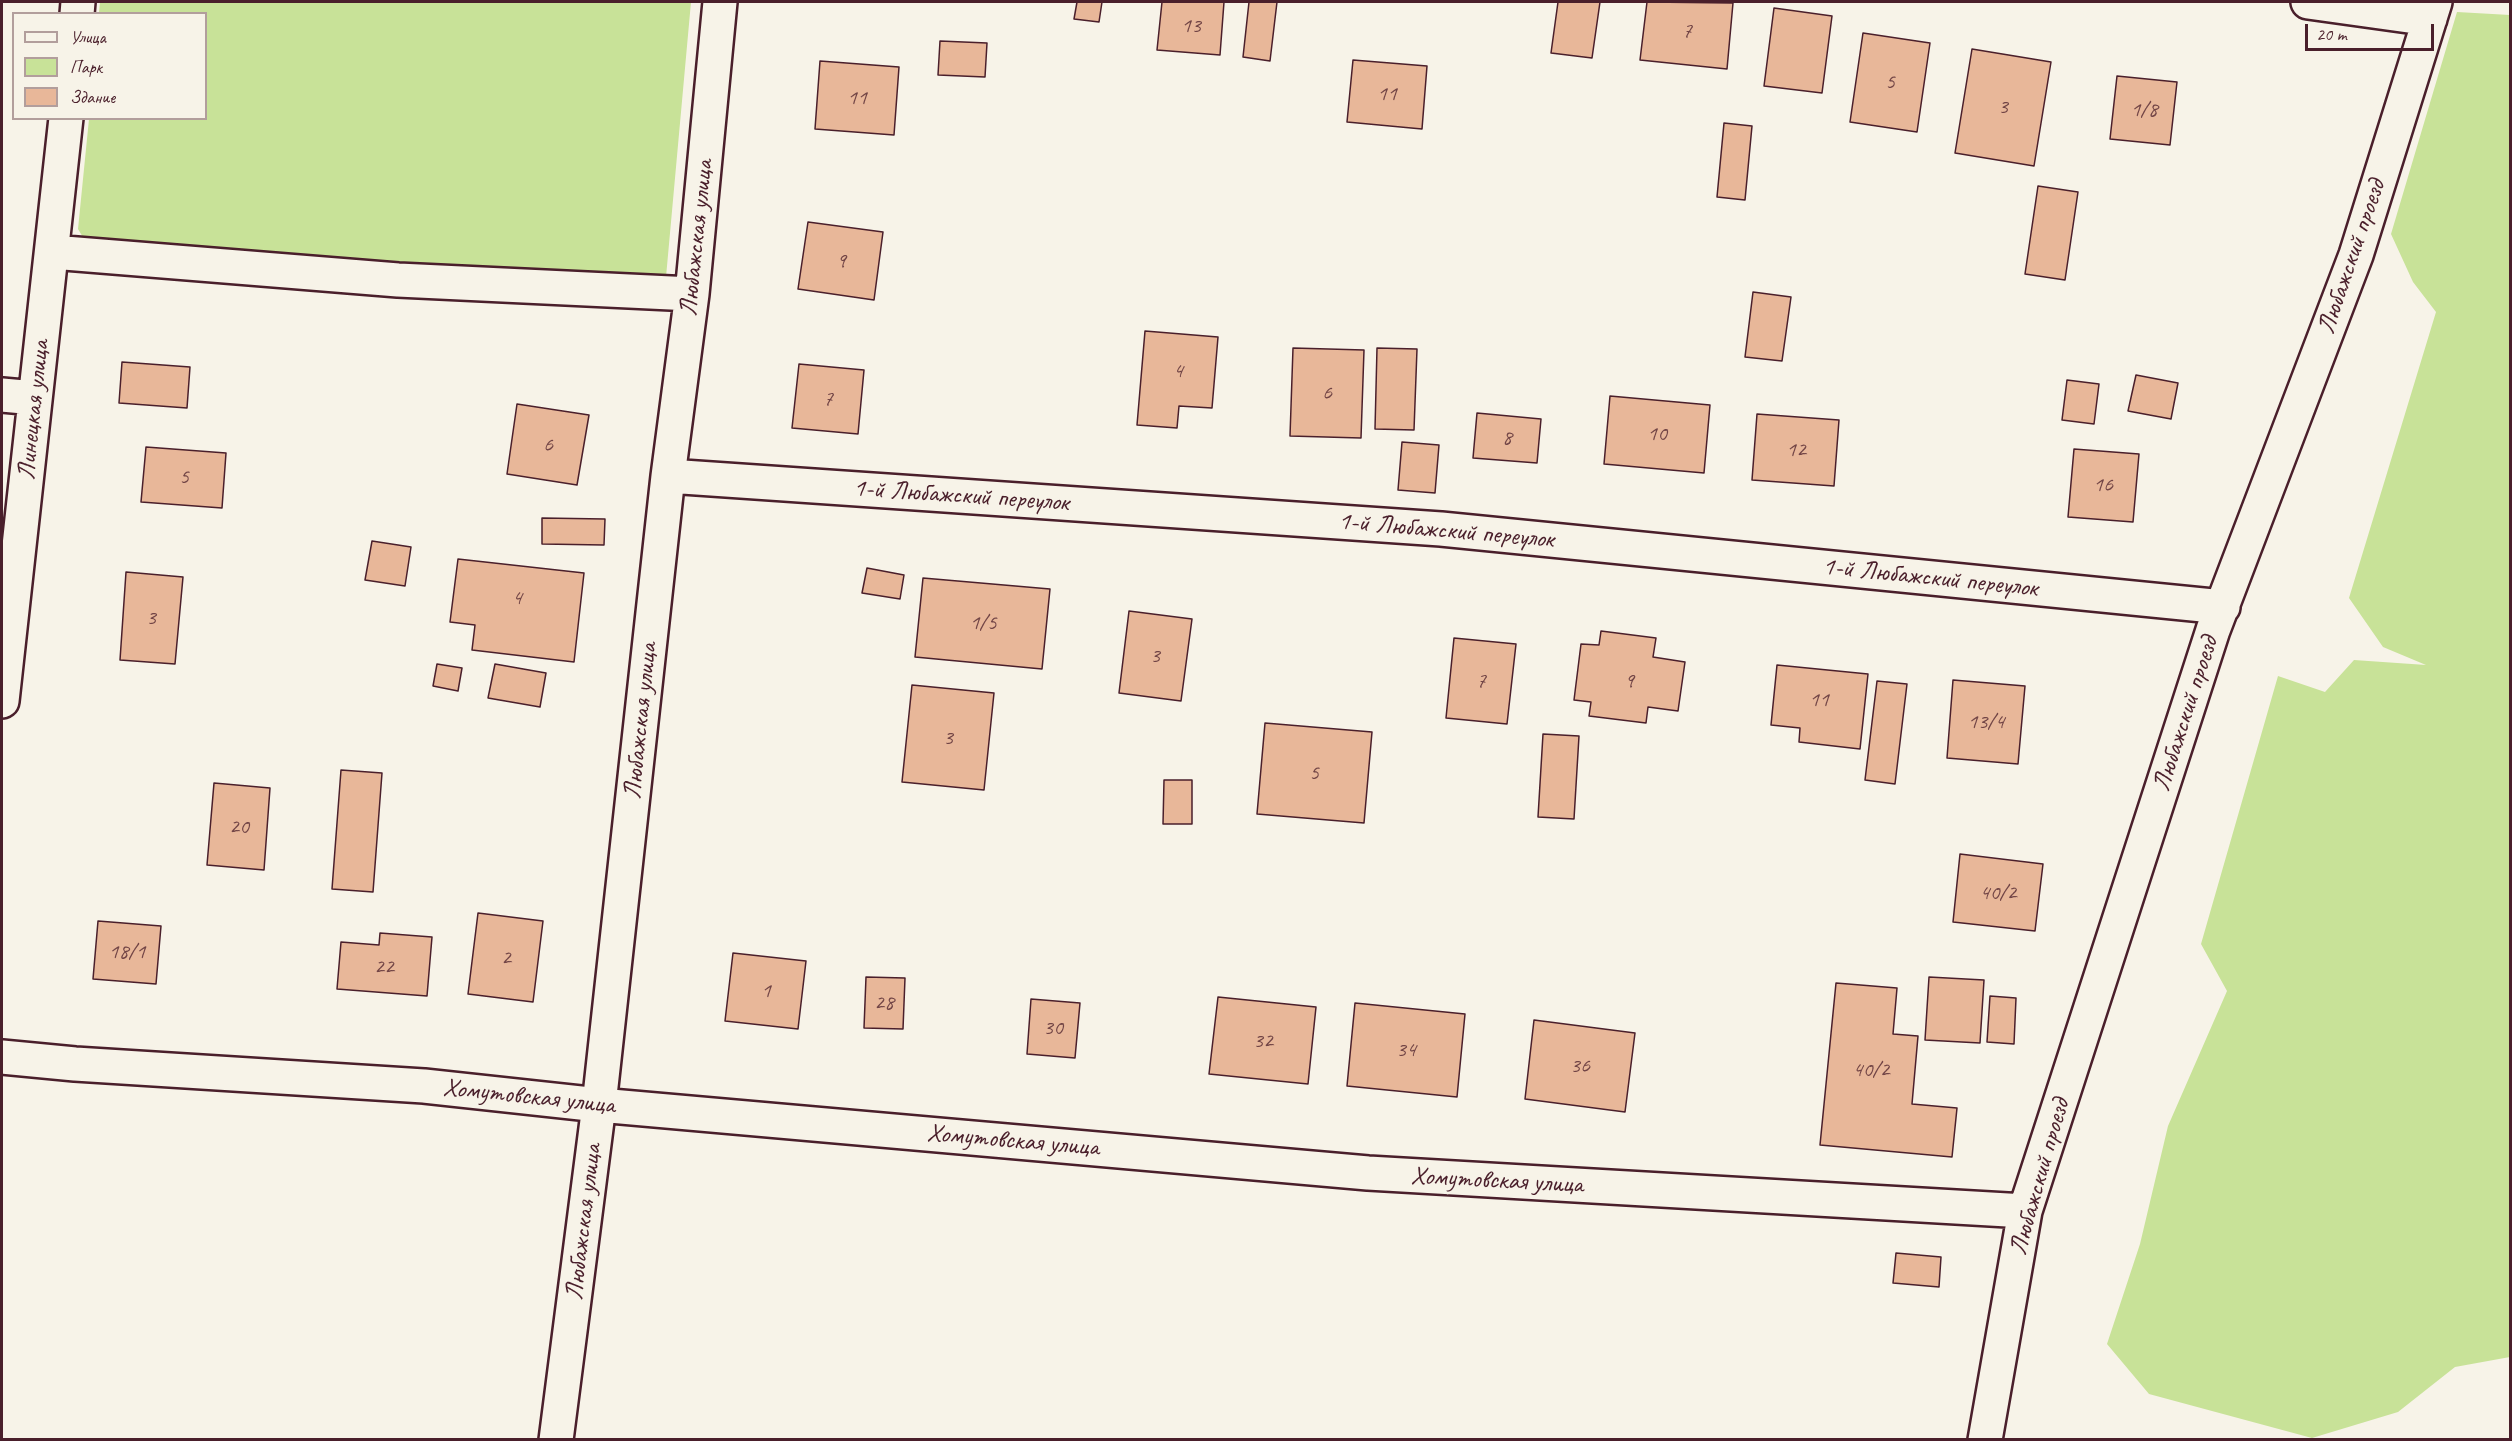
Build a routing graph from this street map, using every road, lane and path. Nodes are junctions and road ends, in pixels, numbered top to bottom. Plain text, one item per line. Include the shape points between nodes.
1 (720, 2) edge
2 (2308, 2) edge
3 (2433, 10) edge
4 (66, 120) edge
5 (52, 252) junction
6 (692, 294) junction
7 (2, 395) edge
8 (35, 398) junction
9 (668, 476) junction
10 (2223, 607) junction
11 (2, 701) edge
12 (2, 1057) edge
13 (599, 1105) junction
14 (2025, 1211) junction
15 (556, 1440) edge
16 (1985, 1440) edge

1 - 6 street, Любажская улица
2 - 3 street
3 - 10 street, Любажский проезд via 2356,255
4 - 5 street, Линецкая улица
5 - 6 street via 398,280
5 - 8 street, Линецкая улица
6 - 9 street, Любажская улица
7 - 8 street
8 - 11 street, Линецкая улица
9 - 10 street, 1-й Любажский переулок via 1441,529
9 - 13 street, Любажская улица
10 - 14 street, Любажский проезд
12 - 13 street, Хомутовская улица via 424,1086
13 - 14 street, Хомутовская улица via 1368,1173
13 - 15 street, Любажская улица
14 - 16 street, Любажский проезд

